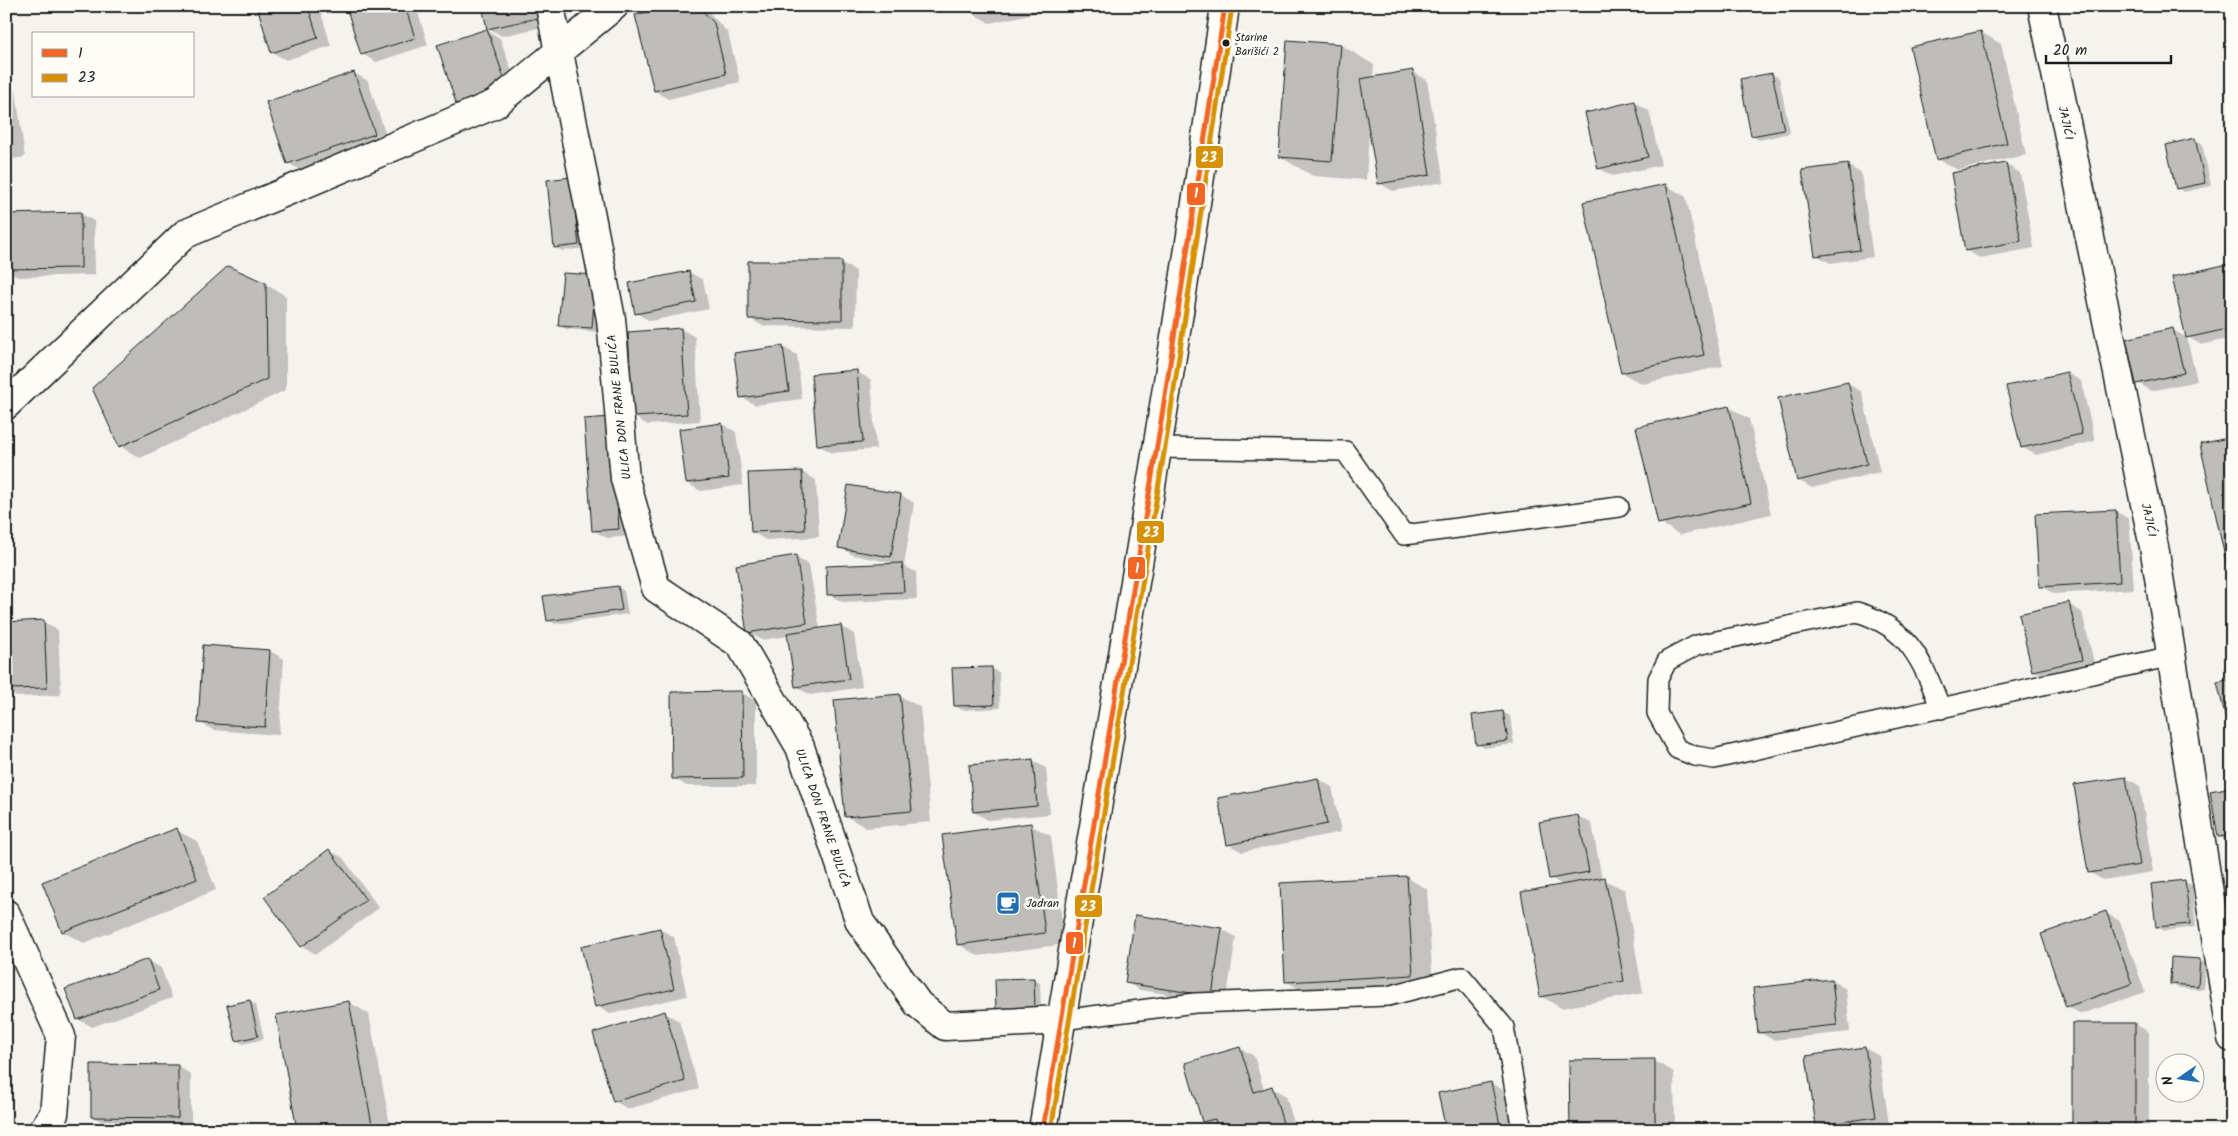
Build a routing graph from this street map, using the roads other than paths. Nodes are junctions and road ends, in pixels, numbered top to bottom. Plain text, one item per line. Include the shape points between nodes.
1 (550, 6) edge
2 (614, 6) edge
3 (1225, 6) edge
4 (2042, 6) edge
5 (559, 51) junction
6 (6, 405) edge
7 (1157, 448) junction
8 (1619, 507) dead end
9 (2172, 656) junction
10 (1941, 709) junction
11 (6, 914) edge
12 (1061, 1020) junction
13 (2232, 1038) edge
14 (43, 1130) edge
15 (1043, 1130) edge
16 (1522, 1130) edge

1 - 5 street, ULICA DON FRANE BULIĆA
2 - 5 street
3 - 7 street
4 - 9 street, JAJIĆI via 2155,552
5 - 6 street via 495,104 185,234
5 - 12 street, ULICA DON FRANE BULIĆA via 611,319 625,478 656,588 740,644 800,747 860,922 918,1004 946,1026
7 - 8 lane via 1345,451 1404,535
7 - 12 street
9 - 10 lane
9 - 13 street, JAJIĆI
10 - 10 lane via 1714,759 1677,749 1656,713 1658,679 1667,661 1697,645 1857,612 1877,618 1906,639 1926,672
11 - 14 street via 61,1036 54,1114
12 - 15 street
12 - 16 lane via 1195,1003 1388,996 1462,977 1504,1027

